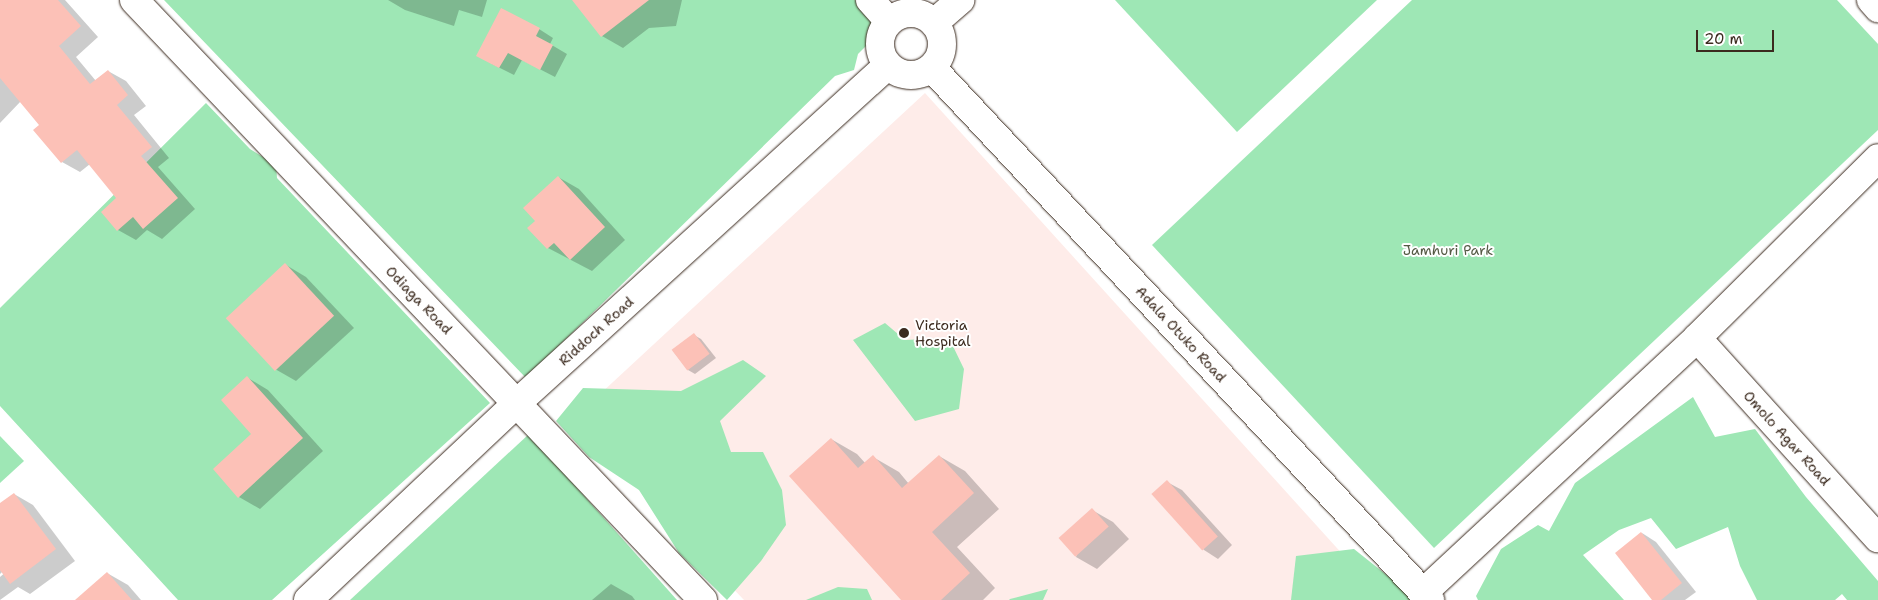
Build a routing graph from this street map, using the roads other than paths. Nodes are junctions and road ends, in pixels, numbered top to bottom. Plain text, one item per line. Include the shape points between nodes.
1 (134, 0) edge
2 (870, 0) edge
3 (960, 0) edge
4 (1871, 0) edge
5 (1878, 8) edge
6 (889, 20) junction
7 (934, 23) junction
8 (887, 66) junction
9 (932, 68) junction
10 (1878, 158) edge
11 (1697, 338) junction
12 (517, 403) junction
13 (1878, 538) edge
14 (1427, 596) edge
15 (308, 600) edge
16 (703, 600) edge

1 - 12 street, Odiaga Road
2 - 6 street
3 - 7 street
4 - 5 street
6 - 7 street via 912,12 925,15
6 - 8 street via 879,43
7 - 9 street via 942,46
8 - 9 street via 909,76
8 - 12 street, Riddoch Road
9 - 14 street, Adala Otuko Road
10 - 11 street
11 - 13 street, Omolo Agar Road
11 - 14 street
12 - 15 street, Riddoch Road
12 - 16 street, Odiaga Road

